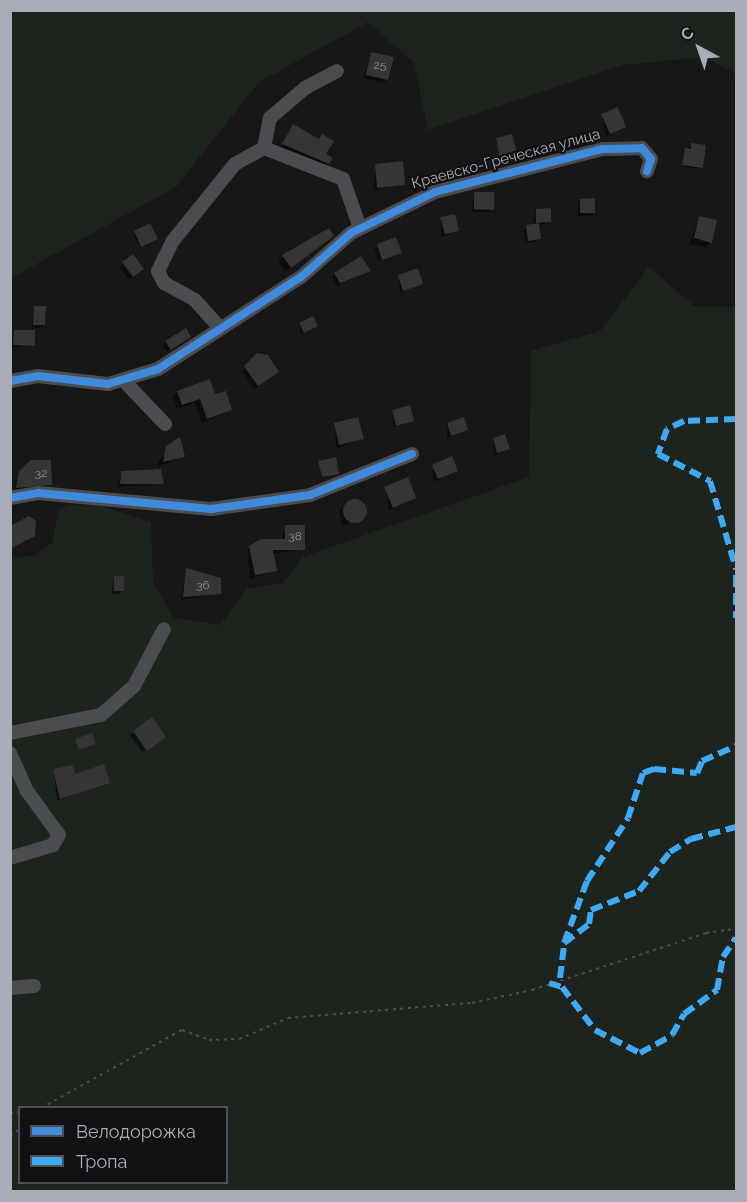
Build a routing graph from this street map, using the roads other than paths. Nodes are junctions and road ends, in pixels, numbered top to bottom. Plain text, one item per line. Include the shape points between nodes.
1 (337, 71) dead end
2 (264, 148) junction
3 (646, 171) dead end
4 (360, 228) junction
5 (220, 328) junction
6 (10, 381) edge
7 (125, 382) junction
8 (165, 424) dead end
9 (412, 454) dead end
10 (10, 498) edge
11 (164, 629) dead end
12 (10, 733) edge
13 (10, 753) edge
14 (10, 858) edge
15 (34, 986) dead end
16 (10, 988) edge

1 - 2 street via 305,88 270,118
2 - 4 street via 343,180
2 - 5 street via 235,164 172,242 158,271 164,283 195,300
3 - 4 street, Краевско-Греческая улица via 651,159 642,148 603,149 435,192
4 - 5 street, Краевско-Греческая улица via 301,277
5 - 7 street, Краевско-Греческая улица via 158,369
6 - 7 street, Краевско-Греческая улица via 38,376
7 - 8 street
9 - 10 street via 310,495 210,509 38,494
11 - 12 street via 134,686 101,715
13 - 14 street via 27,791 59,835 53,844
15 - 16 street

